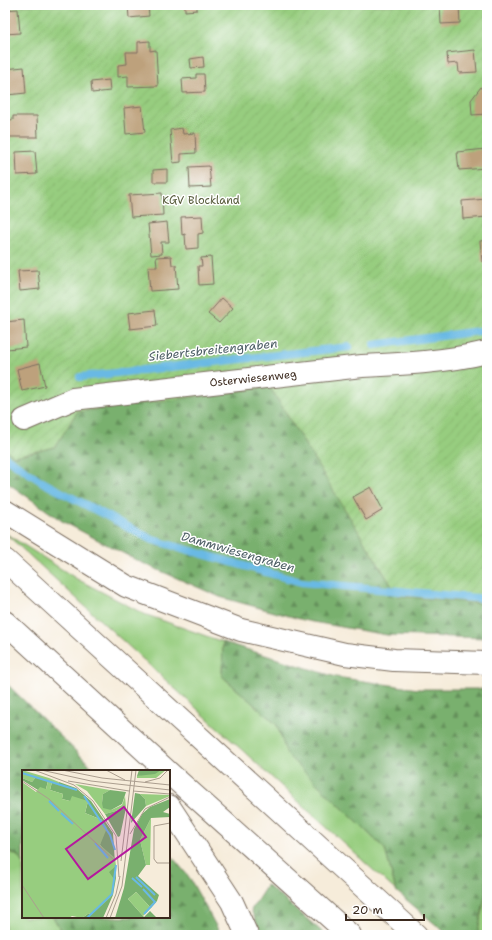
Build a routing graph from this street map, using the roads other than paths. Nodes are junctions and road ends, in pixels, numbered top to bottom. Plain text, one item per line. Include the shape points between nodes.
1 (487, 352) edge
2 (24, 420) dead end
3 (5, 511) edge
4 (5, 560) edge
5 (5, 622) edge
6 (487, 663) edge
7 (116, 725) junction
8 (145, 770) edge
9 (166, 770) edge
10 (170, 774) edge
11 (170, 808) edge
12 (247, 935) edge
13 (350, 935) edge
14 (416, 935) edge

1 - 2 main road, Osterwiesenweg via 454,359 362,366 73,399
3 - 6 main road via 126,586 241,630 345,654 394,660
4 - 14 main road
5 - 7 main road
7 - 8 main road
7 - 9 main road
10 - 13 main road
11 - 12 main road via 232,902

